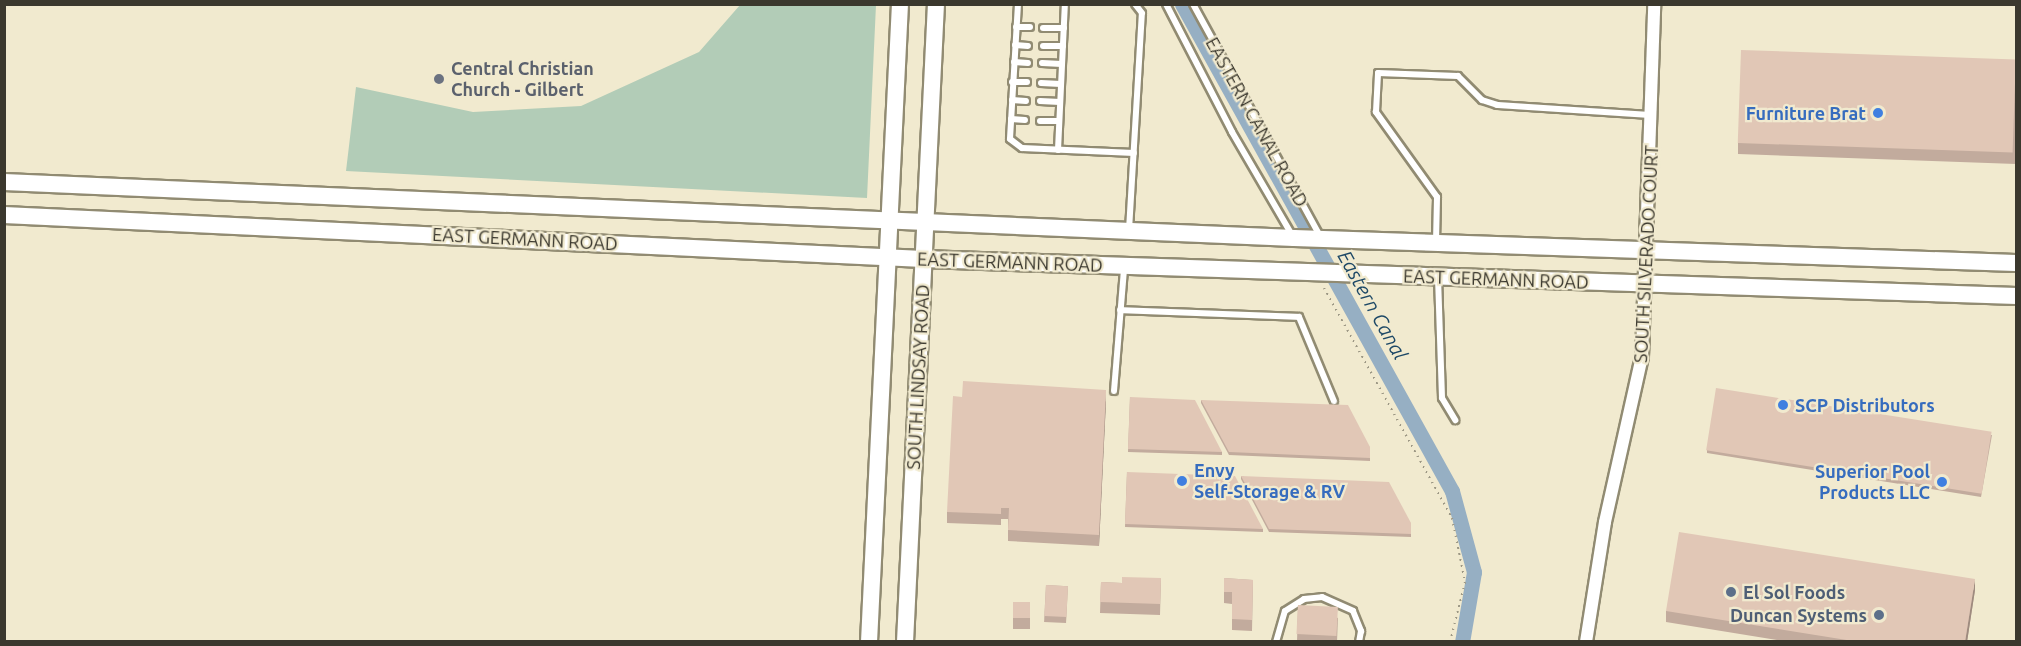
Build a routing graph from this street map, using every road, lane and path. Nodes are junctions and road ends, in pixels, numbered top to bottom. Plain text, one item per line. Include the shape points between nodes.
1 (900, 4) edge
2 (936, 4) edge
3 (1018, 4) edge
4 (1065, 4) edge
5 (1135, 4) edge
6 (1166, 4) edge
7 (1193, 4) edge
8 (1654, 4) edge
9 (1016, 27) junction
10 (1030, 27) dead end
11 (1043, 28) dead end
12 (1064, 28) junction
13 (1015, 45) junction
14 (1028, 46) dead end
15 (1043, 46) dead end
16 (1063, 46) junction
17 (1014, 62) junction
18 (1028, 63) dead end
19 (1042, 63) dead end
20 (1062, 64) junction
21 (1012, 82) junction
22 (1027, 82) dead end
23 (1041, 83) dead end
24 (1061, 84) junction
25 (1012, 100) junction
26 (1026, 101) dead end
27 (1040, 101) dead end
28 (1060, 102) junction
29 (1652, 115) junction
30 (1011, 119) junction
31 (1025, 120) dead end
32 (1040, 121) dead end
33 (1059, 121) junction
34 (1058, 150) junction
35 (1134, 153) junction
36 (4, 182) edge
37 (4, 215) edge
38 (888, 220) junction
39 (925, 222) junction
40 (1129, 231) junction
41 (1294, 238) junction
42 (1322, 239) junction
43 (1436, 243) junction
44 (1647, 250) junction
45 (887, 257) junction
46 (923, 259) junction
47 (2016, 263) edge
48 (1124, 266) junction
49 (1316, 273) junction
50 (1438, 277) junction
51 (1647, 285) junction
52 (2016, 296) edge
53 (1120, 310) junction
54 (1114, 391) dead end
55 (1334, 401) dead end
56 (1455, 420) dead end
57 (869, 640) edge
58 (905, 642) edge
59 (1276, 642) edge
60 (1359, 642) edge
61 (1450, 642) edge
62 (1586, 642) edge

1 - 38 main road, SOUTH LINDSAY ROAD
2 - 39 main road, SOUTH LINDSAY ROAD
3 - 9 lane
4 - 12 lane
5 - 35 lane via 1142,13
6 - 41 lane
7 - 42 lane, EASTERN CANAL ROAD
8 - 29 street, SOUTH SILVERADO COURT
9 - 10 lane
9 - 13 lane
11 - 12 lane
12 - 16 lane
13 - 14 lane
13 - 17 lane
15 - 16 lane
16 - 20 lane
17 - 18 lane
17 - 21 lane
19 - 20 lane
20 - 24 lane
21 - 22 lane
21 - 25 lane
23 - 24 lane
24 - 28 lane
25 - 26 lane
25 - 30 lane
27 - 28 lane
28 - 33 lane
29 - 43 lane via 1497,105 1482,100 1458,76 1378,73 1376,112 1437,197
29 - 44 street, SOUTH SILVERADO COURT
30 - 31 lane
30 - 34 lane via 1010,139 1022,148
32 - 33 lane
33 - 34 lane
34 - 35 lane
35 - 40 lane
36 - 38 main road, EAST GERMANN ROAD
37 - 45 main road, EAST GERMANN ROAD
38 - 39 main road, EAST GERMANN ROAD
38 - 45 main road, SOUTH LINDSAY ROAD
39 - 40 main road, EAST GERMANN ROAD
39 - 46 main road, SOUTH LINDSAY ROAD
40 - 41 main road, EAST GERMANN ROAD
41 - 42 main road, EAST GERMANN ROAD
42 - 43 main road, EAST GERMANN ROAD
43 - 44 main road, EAST GERMANN ROAD
44 - 47 main road, EAST GERMANN ROAD
44 - 51 street, SOUTH SILVERADO COURT
45 - 46 main road, EAST GERMANN ROAD
45 - 57 main road, SOUTH LINDSAY ROAD
46 - 48 main road, EAST GERMANN ROAD
46 - 58 main road, SOUTH LINDSAY ROAD
48 - 49 main road, EAST GERMANN ROAD
48 - 53 lane
49 - 50 main road, EAST GERMANN ROAD
49 - 61 path via 1452,518 1465,582
50 - 51 main road, EAST GERMANN ROAD
50 - 56 lane via 1442,398
51 - 52 main road, EAST GERMANN ROAD
51 - 62 street, SOUTH SILVERADO COURT via 1638,389 1605,522
53 - 54 lane
53 - 55 lane via 1299,317
59 - 60 lane via 1285,611 1304,599 1322,597 1353,611 1361,631

